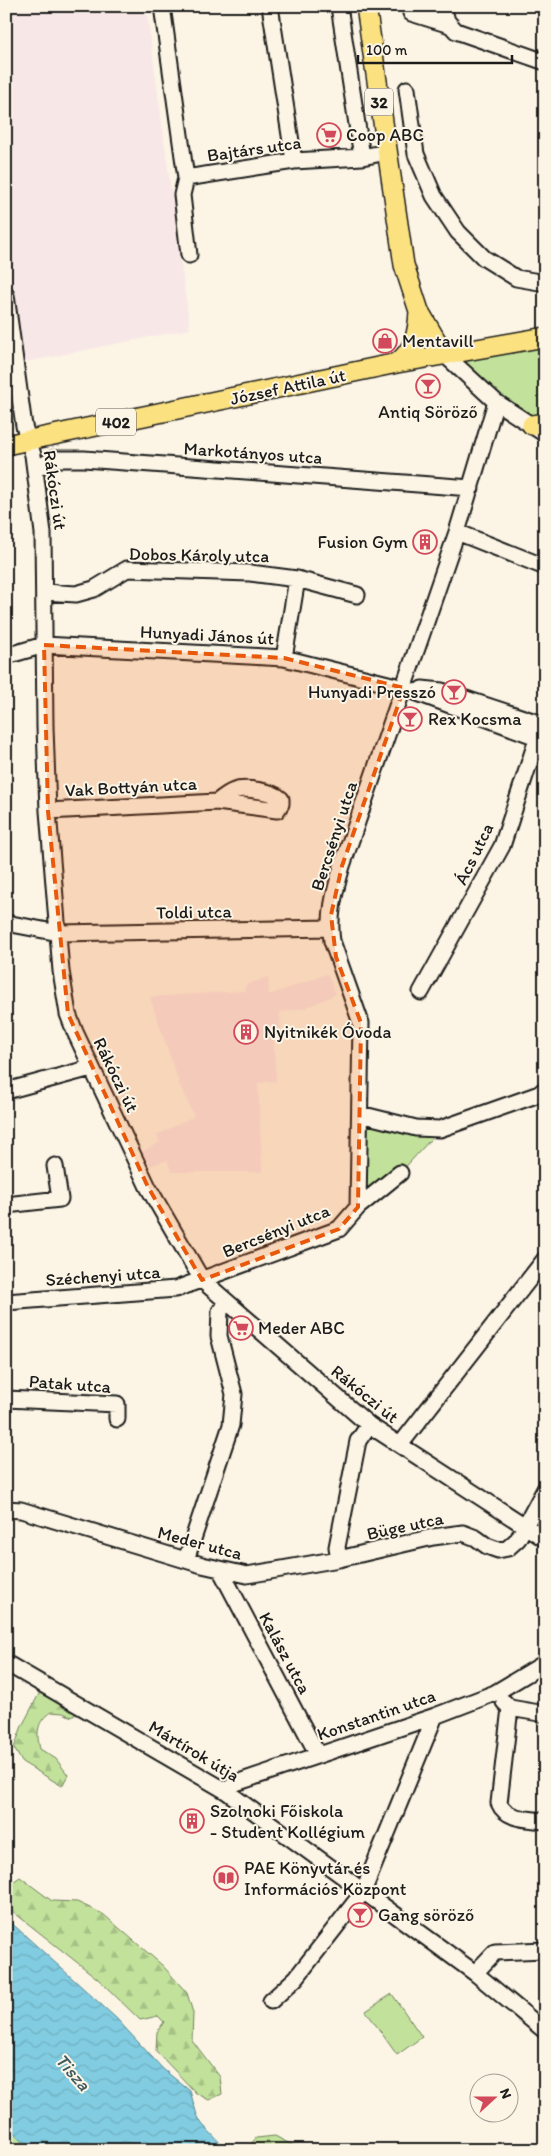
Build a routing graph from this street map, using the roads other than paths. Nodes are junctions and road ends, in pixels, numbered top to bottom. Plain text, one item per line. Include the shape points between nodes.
1 (162, 6) edge
2 (270, 6) edge
3 (339, 6) edge
4 (366, 6) edge
5 (443, 6) edge
6 (410, 13) dead end
7 (448, 23) junction
8 (545, 62) edge
9 (407, 89) dead end
10 (387, 152) junction
11 (362, 156) junction
12 (294, 161) junction
13 (186, 178) junction
14 (189, 255) dead end
15 (545, 282) edge
16 (6, 295) edge
17 (419, 311) junction
18 (543, 338) edge
19 (444, 354) junction
20 (398, 363) junction
21 (496, 402) junction
22 (541, 427) edge
23 (29, 440) junction
24 (6, 445) edge
25 (34, 470) junction
26 (471, 488) junction
27 (457, 532) junction
28 (545, 567) edge
29 (297, 579) junction
30 (44, 592) junction
31 (357, 595) dead end
32 (44, 645) junction
33 (6, 656) edge
34 (284, 658) junction
35 (404, 688) junction
36 (542, 732) edge
37 (217, 802) dead end
38 (48, 810) junction
39 (6, 922) edge
40 (330, 928) junction
41 (59, 933) junction
42 (420, 992) dead end
43 (91, 1068) junction
44 (6, 1090) edge
45 (543, 1097) edge
46 (360, 1114) junction
47 (55, 1166) dead end
48 (400, 1173) dead end
49 (6, 1205) edge
50 (358, 1206) junction
51 (545, 1259) edge
52 (202, 1280) junction
53 (6, 1302) edge
54 (227, 1302) junction
55 (6, 1399) edge
56 (117, 1419) dead end
57 (369, 1425) junction
58 (400, 1445) junction
59 (545, 1489) edge
60 (6, 1509) edge
61 (525, 1527) junction
62 (545, 1539) edge
63 (186, 1560) junction
64 (339, 1560) junction
65 (220, 1569) junction
66 (6, 1663) edge
67 (542, 1668) edge
68 (495, 1692) junction
69 (510, 1708) junction
70 (545, 1714) edge
71 (435, 1716) junction
72 (318, 1755) junction
73 (226, 1791) junction
74 (545, 1821) edge
75 (363, 1892) junction
76 (545, 1950) edge
77 (475, 1973) junction
78 (271, 2001) dead end
79 (545, 2031) edge

1 - 13 street
2 - 12 street
3 - 11 street
4 - 10 main road, 32
5 - 7 street
6 - 7 street
7 - 8 street via 456,31
9 - 15 street via 416,154 434,196 458,232 484,258 516,278
10 - 11 street, Bajtárs utca
10 - 17 main road, 32 via 404,265
11 - 12 street, Bajtárs utca
12 - 13 street, Bajtárs utca
13 - 14 street via 182,195
16 - 23 street, Rákóczi út
17 - 19 main road, 32
17 - 20 main road via 414,344
18 - 19 main road, József Attila út
19 - 20 main road, József Attila út / 402
19 - 21 street
20 - 23 main road, József Attila út / 402
21 - 22 street
21 - 26 street, Bercsényi utca
23 - 24 main road, József Attila út / 402
23 - 25 street, Rákóczi út
25 - 26 street, Markotányos utca via 53,459 84,459
25 - 30 street, Rákóczi út via 43,533
26 - 27 street, Bercsényi utca
27 - 28 street
27 - 35 street, Bercsényi utca
29 - 30 street, Dobos Károly utca via 250,573 127,568 94,589 76,594
29 - 31 street, Dobos Károly utca
29 - 34 street
30 - 32 street, Rákóczi út
32 - 33 street, Hunyadi János út
32 - 34 street, Hunyadi János út
32 - 38 street, Rákóczi út
34 - 35 street, Hunyadi János út
35 - 36 street, Hunyadi János út via 442,691
35 - 40 street, Bercsényi utca via 342,866
36 - 42 street, Ács utca via 502,846
37 - 38 street, Vak Bottyán utca
38 - 41 street, Rákóczi út
39 - 41 street, Toldi utca
40 - 41 street, Toldi utca
40 - 46 street, Bercsényi utca via 336,957 361,1023
41 - 43 street, Rákóczi út via 68,1014
43 - 44 street
43 - 52 street, Rákóczi út via 148,1187
45 - 46 street via 440,1129 416,1128
46 - 50 street, Bercsényi utca
47 - 49 street via 60,1199
48 - 50 street, Bercsényi utca
50 - 52 street, Bercsényi utca via 339,1229
51 - 58 street
52 - 53 street, Széchenyi utca via 176,1289
52 - 54 street, Rákóczi út
54 - 57 street, Rákóczi út
54 - 63 street via 220,1312 219,1336 234,1394 230,1424
55 - 56 street, Patak utca via 117,1404
57 - 58 street, Rákóczi út
57 - 64 street via 358,1441 337,1547
58 - 61 street, Rákóczi út
59 - 61 street
60 - 63 street, Meder utca via 21,1510
61 - 62 street, Rákóczi út
61 - 64 street, Büge utca via 508,1548 498,1550 463,1533 432,1536
63 - 65 street, Meder utca
64 - 65 street, Meder utca via 247,1575
65 - 72 street, Kalász utca
66 - 73 street, Mártírok útja
67 - 68 street, Konstantin utca
68 - 69 street
68 - 71 street, Konstantin utca
69 - 70 street
69 - 74 street via 498,1803 511,1816
71 - 72 street, Konstantin utca
71 - 75 street
72 - 73 street, Konstantin utca via 236,1783
73 - 75 street, Mártírok útja
75 - 77 street, Mártírok útja
75 - 78 street via 296,1978
76 - 77 street via 495,1952
77 - 79 street, Mártírok útja

